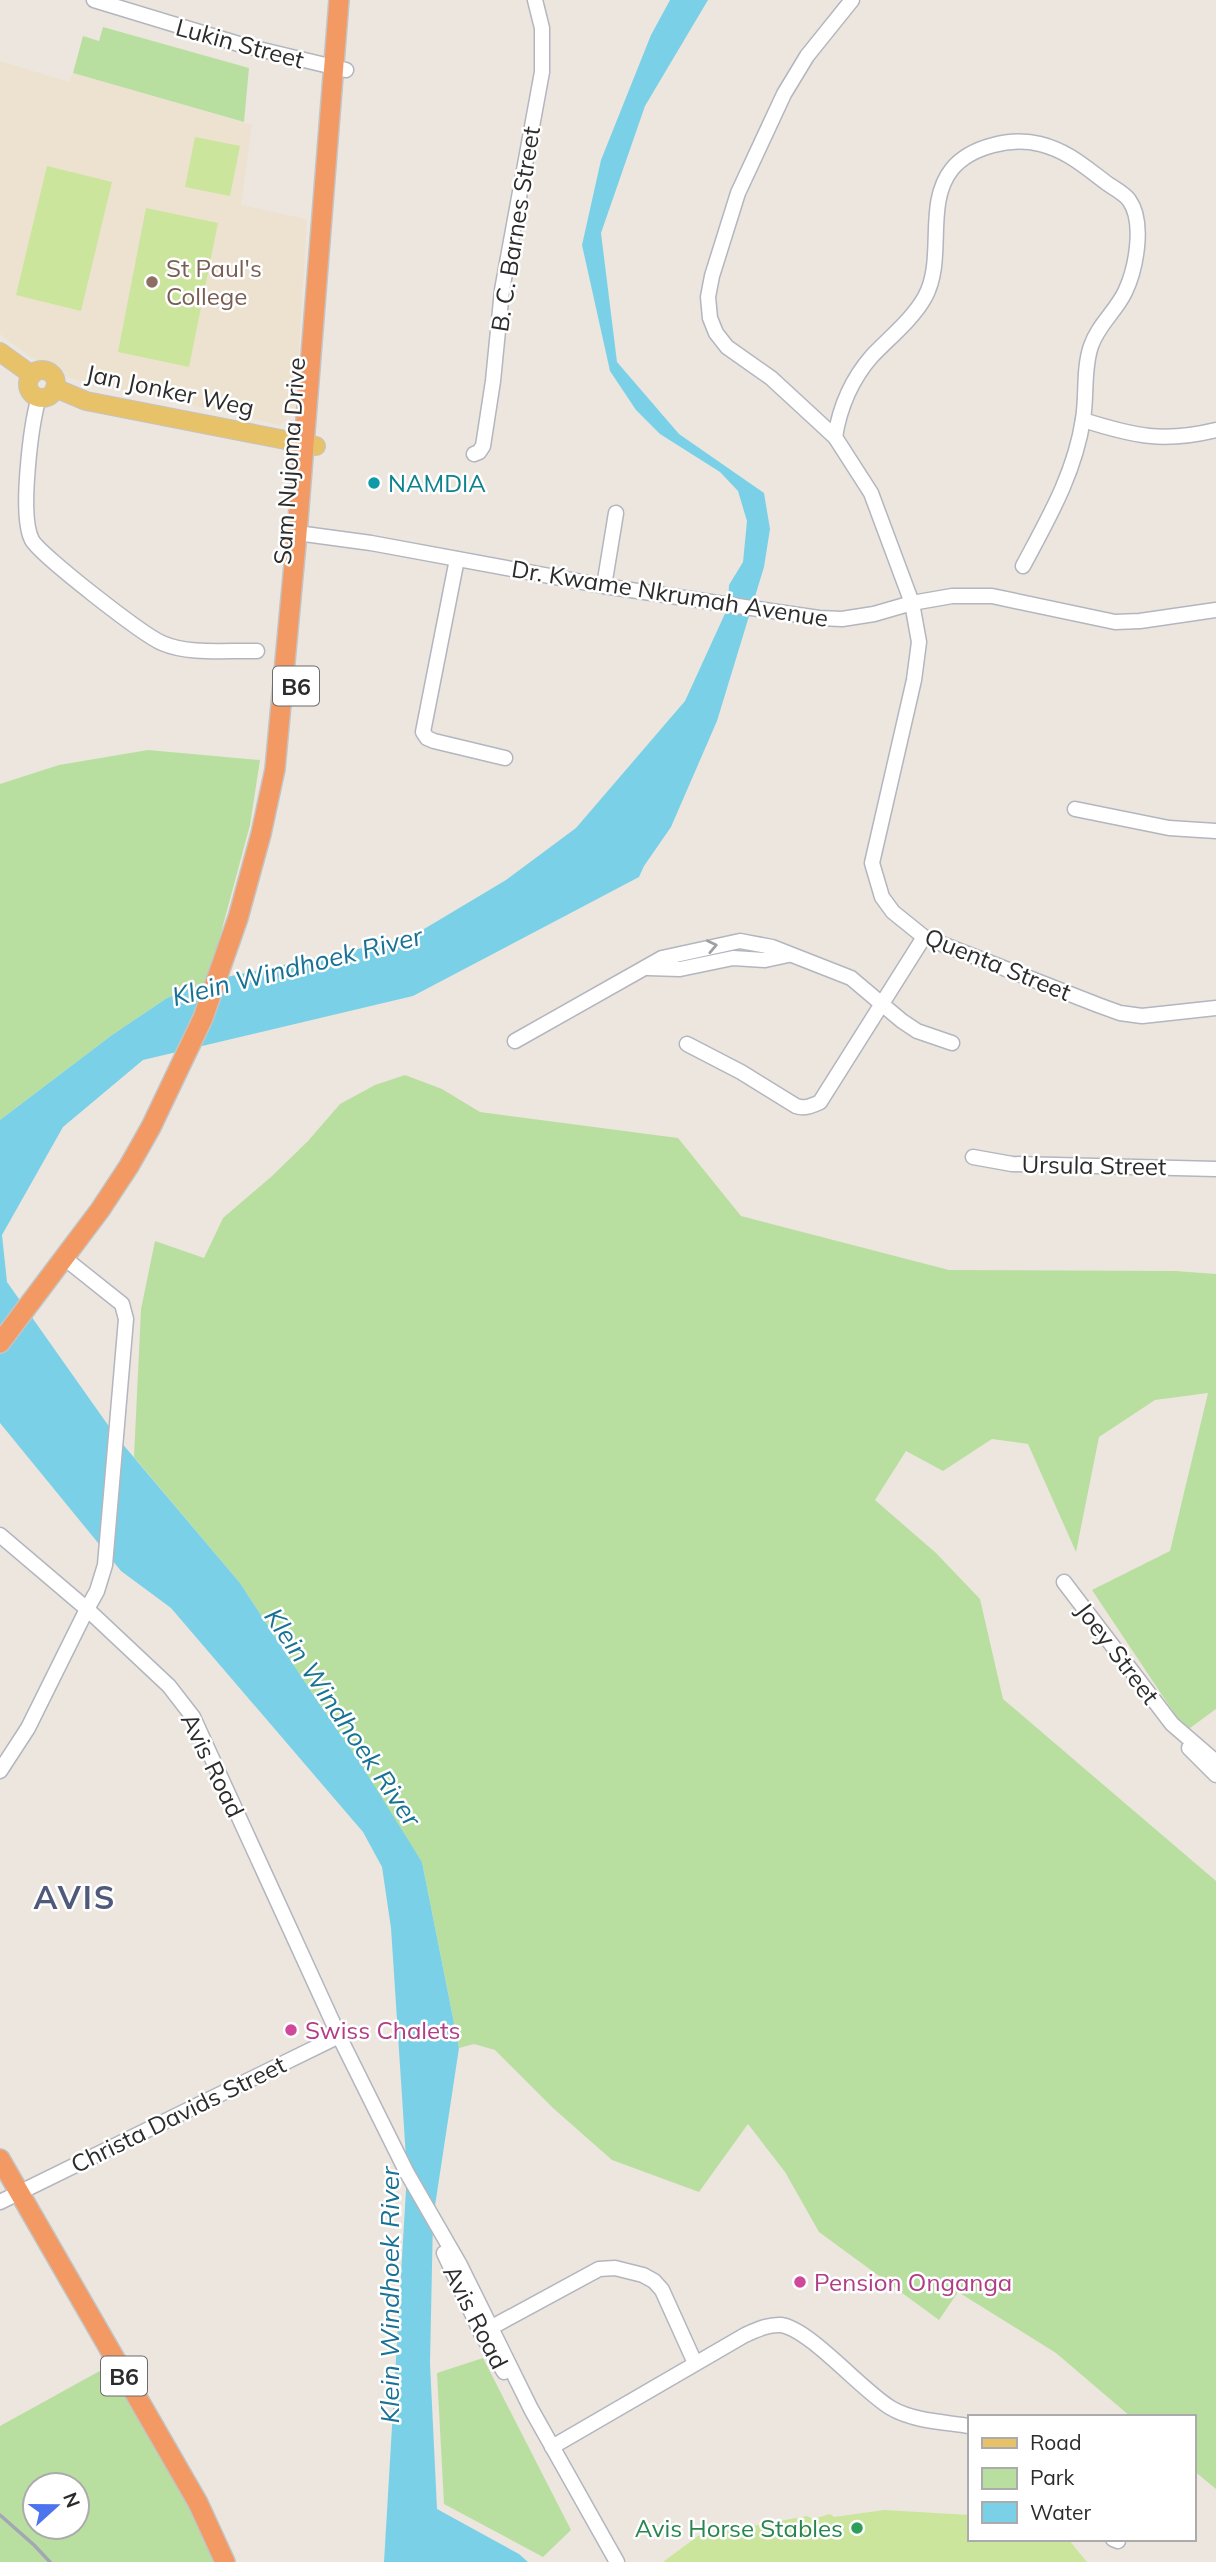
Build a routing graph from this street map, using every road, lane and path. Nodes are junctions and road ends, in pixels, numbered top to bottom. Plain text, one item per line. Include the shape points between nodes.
1 (94, 0) edge
2 (340, 0) edge
3 (350, 0) edge
4 (536, 0) edge
5 (852, 0) edge
6 (340, 69) junction
7 (0, 352) edge
8 (32, 375) junction
9 (55, 388) junction
10 (39, 397) junction
11 (1083, 420) junction
12 (1216, 430) edge
13 (835, 437) junction
14 (310, 445) junction
15 (474, 454) dead end
16 (617, 513) dead end
17 (302, 534) junction
18 (457, 559) junction
19 (1023, 566) dead end
20 (604, 586) junction
21 (1216, 600) edge
22 (912, 603) junction
23 (1216, 610) edge
24 (1167, 618) junction
25 (257, 651) dead end
26 (505, 758) dead end
27 (1075, 809) dead end
28 (1216, 831) edge
29 (924, 937) junction
30 (687, 951) junction
31 (789, 955) junction
32 (648, 968) junction
33 (691, 968) junction
34 (882, 1003) junction
35 (1216, 1008) edge
36 (515, 1041) dead end
37 (952, 1043) dead end
38 (687, 1044) dead end
39 (973, 1157) dead end
40 (1216, 1169) edge
41 (64, 1257) junction
42 (0, 1343) edge
43 (0, 1535) edge
44 (1064, 1582) dead end
45 (87, 1609) junction
46 (1172, 1724) junction
47 (1216, 1762) edge
48 (0, 1771) edge
49 (1216, 1775) edge
50 (339, 2036) junction
51 (0, 2160) edge
52 (18, 2192) junction
53 (0, 2202) edge
54 (486, 2330) junction
55 (695, 2362) junction
56 (968, 2427) edge
57 (552, 2447) junction
58 (225, 2562) edge
59 (617, 2562) edge

1 - 6 street, Lukin Street
2 - 6 highway, Sam Nujoma Drive / B6
3 - 6 highway, Sam Nujoma Drive / B6
4 - 15 street, B. C. Barnes Street via 542,28 542,72 502,290 483,446
5 - 13 street, Quenta Street via 807,56 784,94 738,193 708,297 710,318 727,347 771,378
6 - 14 highway, Sam Nujoma Drive / B6
7 - 8 main road, Jan Jonker Weg
8 - 9 main road, Jan Jonker Weg via 39,370 48,372 55,378
8 - 10 main road via 29,388
9 - 10 main road, Jan Jonker Weg via 51,395
9 - 14 main road, Jan Jonker Weg via 86,401
10 - 25 street via 28,481 27,527 32,541 162,643
11 - 12 street via 1128,435 1166,439
11 - 13 street via 1091,346 1125,291 1136,257 1138,228 1129,200 1087,166 1051,147 1010,142 972,153 951,170 943,184 929,288 858,375 845,398
11 - 19 street via 1057,502
13 - 22 street, Quenta Street via 871,493
14 - 17 highway, Sam Nujoma Drive / B6
16 - 20 street
17 - 18 street, Dr. Kwame Nkrumah Avenue
17 - 41 highway, Sam Nujoma Drive / B6 via 294,704 266,854 173,1083 129,1166
18 - 20 street, Dr. Kwame Nkrumah Avenue
18 - 26 street via 423,732 434,741
20 - 22 street, Dr. Kwame Nkrumah Avenue via 842,619
21 - 24 street, Dr. Kwame Nkrumah Avenue
22 - 24 street, Dr. Kwame Nkrumah Avenue via 992,596 1115,622
22 - 29 street, Quenta Street via 919,642 914,680 872,863 882,897
23 - 24 street, Dr. Kwame Nkrumah Avenue
27 - 28 street via 1169,828
29 - 34 street
29 - 35 street, Quenta Street via 1120,1013 1142,1016
30 -> 31 street via 740,940
30 - 32 street
30 - 33 street via 685,964
31 - 33 street via 765,960 733,958
31 - 34 street via 851,978
32 - 33 street
32 - 36 street
34 - 37 street via 917,1031
34 - 38 street via 820,1102 803,1108
39 - 40 street, Ursula Street via 1012,1164
41 - 42 highway, Sam Nujoma Drive / B6
41 - 45 street via 126,1311 105,1565
43 - 45 street, Avis Road
44 - 46 street, Joey Street
45 - 48 street via 28,1728
45 - 50 street, Avis Road via 169,1686 193,1717
46 - 47 street, Joey Street
46 - 49 street, Joey Street
50 - 52 street, Christa Davids Street
50 - 54 street, Avis Road
51 - 52 highway, B6
52 - 53 street, Christa Davids Street
52 - 58 highway, B6 via 198,2503
54 - 55 street via 591,2272 605,2268 631,2271 662,2290
54 - 57 street, Avis Road
55 - 56 street via 756,2330 785,2326 801,2332 895,2410
55 - 57 street
57 - 59 street, Avis Road

